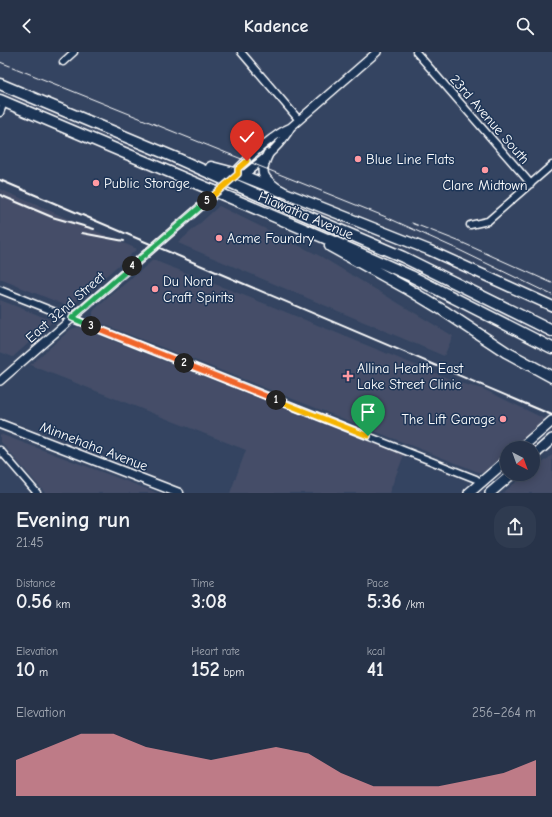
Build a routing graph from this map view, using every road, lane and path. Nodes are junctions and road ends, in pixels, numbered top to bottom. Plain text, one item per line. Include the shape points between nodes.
1 (74, 52) edge
2 (241, 52) edge
3 (377, 52) edge
4 (416, 52) edge
5 (63, 62) dead end
6 (0, 84) edge
7 (2, 101) edge
8 (0, 113) edge
9 (299, 120) junction
10 (291, 127) junction
11 (268, 154) junction
12 (174, 156) junction
13 (552, 165) edge
14 (238, 174) junction
15 (229, 182) junction
16 (531, 184) junction
17 (281, 191) junction
18 (218, 192) junction
19 (289, 222) junction
20 (470, 225) dead end
21 (0, 290) edge
22 (552, 306) edge
23 (72, 318) junction
24 (552, 331) edge
25 (552, 348) edge
26 (552, 377) edge
27 (0, 382) edge
28 (552, 421) edge
29 (0, 424) edge
30 (552, 439) edge
31 (529, 441) edge
32 (0, 450) edge
33 (540, 450) edge
34 (500, 466) edge
35 (504, 481) edge
36 (481, 483) junction
37 (37, 493) edge
38 (179, 493) edge
39 (470, 493) edge
40 (490, 493) edge

1 - 5 street
2 - 9 street
3 - 9 street, East 32nd Street
4 - 16 street, 23rd Avenue South
6 - 12 highway, Hiawatha Avenue
7 - 8 street
7 - 18 highway, Hiawatha Avenue
9 - 10 street, East 32nd Street
10 - 11 street, East 32nd Street via 286,137
10 - 14 street, East 32nd Street via 280,132 247,161 238,169
11 - 14 street, East 32nd Street via 245,174
11 - 17 main road via 262,167 264,175
12 - 14 highway
12 - 15 highway, Hiawatha Avenue
13 - 16 street
14 - 15 street, East 32nd Street
14 - 17 highway
15 - 18 street, East 32nd Street
15 - 24 highway, Hiawatha Avenue via 403,257
16 - 20 street via 488,221
17 - 22 main road via 423,247
18 - 19 highway, Hiawatha Avenue
18 - 23 street, East 32nd Street
19 - 25 highway, Hiawatha Avenue via 420,281
19 - 26 highway via 406,288 506,352
21 - 23 street
23 - 27 street, East 32nd Street
23 - 36 street
28 - 31 main road
29 - 38 main road, Minnehaha Avenue
30 - 33 main road
32 - 37 street
34 - 36 main road
35 - 40 main road
36 - 39 main road

